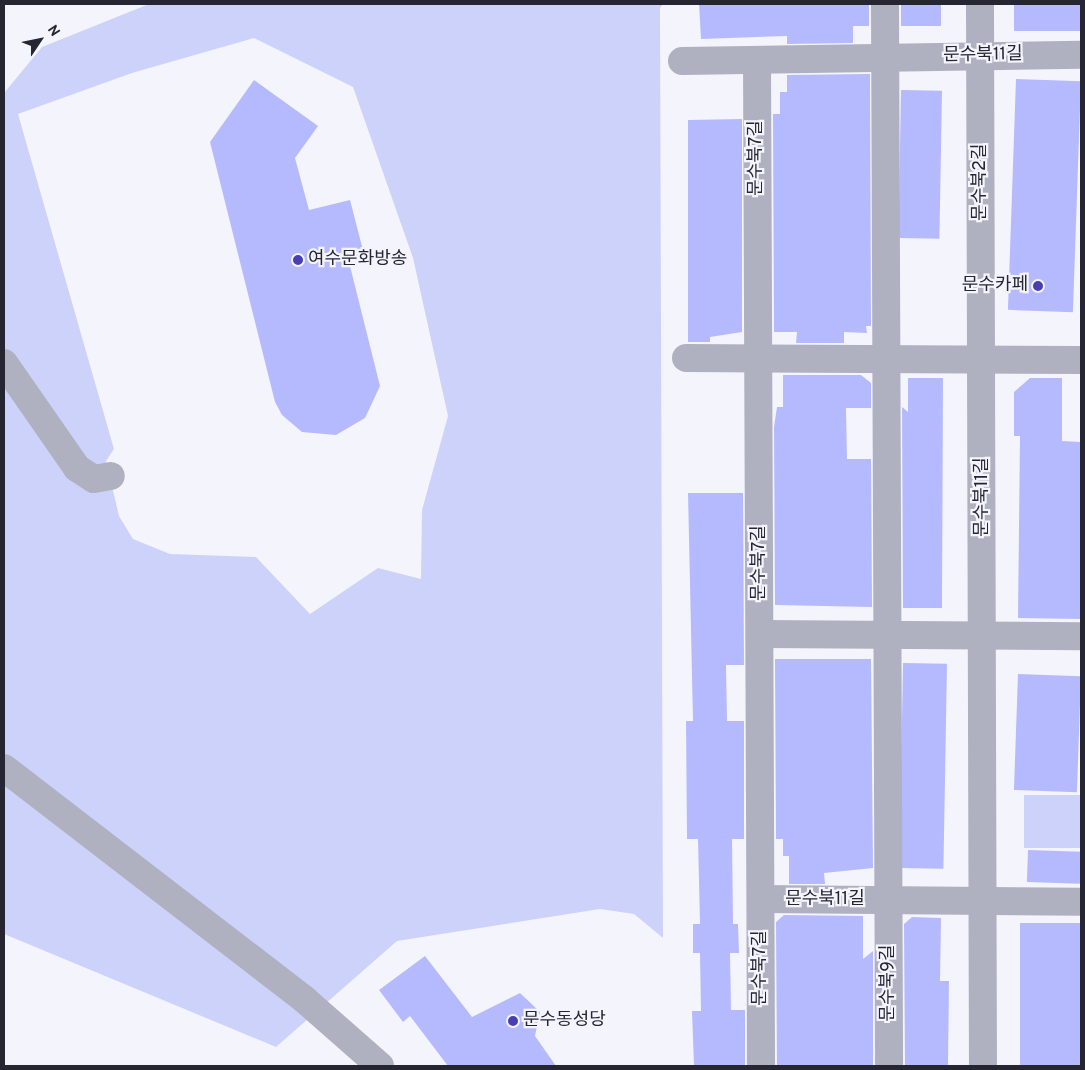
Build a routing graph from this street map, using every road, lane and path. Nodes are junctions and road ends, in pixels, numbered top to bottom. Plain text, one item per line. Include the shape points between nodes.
1 (885, 4) edge
2 (980, 4) edge
3 (1081, 54) edge
4 (980, 56) junction
5 (885, 58) junction
6 (757, 60) junction
7 (682, 61) dead end
8 (686, 358) dead end
9 (759, 359) junction
10 (886, 359) junction
11 (982, 360) junction
12 (1081, 360) edge
13 (4, 363) edge
14 (111, 476) dead end
15 (760, 634) junction
16 (887, 635) junction
17 (983, 635) junction
18 (1081, 636) edge
19 (4, 768) edge
20 (761, 899) junction
21 (888, 900) junction
22 (983, 901) junction
23 (1081, 902) edge
24 (380, 1066) edge
25 (761, 1066) edge
26 (889, 1066) edge
27 (983, 1066) edge

1 - 5 street
2 - 4 street, 문수북2길
3 - 4 street, 문수북11길
4 - 5 street, 문수북11길
4 - 11 street, 문수북2길
5 - 6 street
5 - 10 street
6 - 7 street
6 - 9 street, 문수북7길
8 - 9 street
9 - 10 street
9 - 15 street, 문수북7길
10 - 11 street
10 - 16 street, 문수북11길
11 - 12 street
11 - 17 street, 문수북11길
13 - 14 street via 82,474 99,479
15 - 16 street
15 - 20 street, 문수북7길
16 - 17 street
16 - 21 street, 문수북11길
17 - 18 street
17 - 22 street, 문수북11길
19 - 24 street via 305,1000
20 - 21 street, 문수북11길
20 - 25 street, 문수북7길
21 - 22 street, 문수북11길
21 - 26 street, 문수북9길
22 - 23 street, 문수북11길
22 - 27 street

